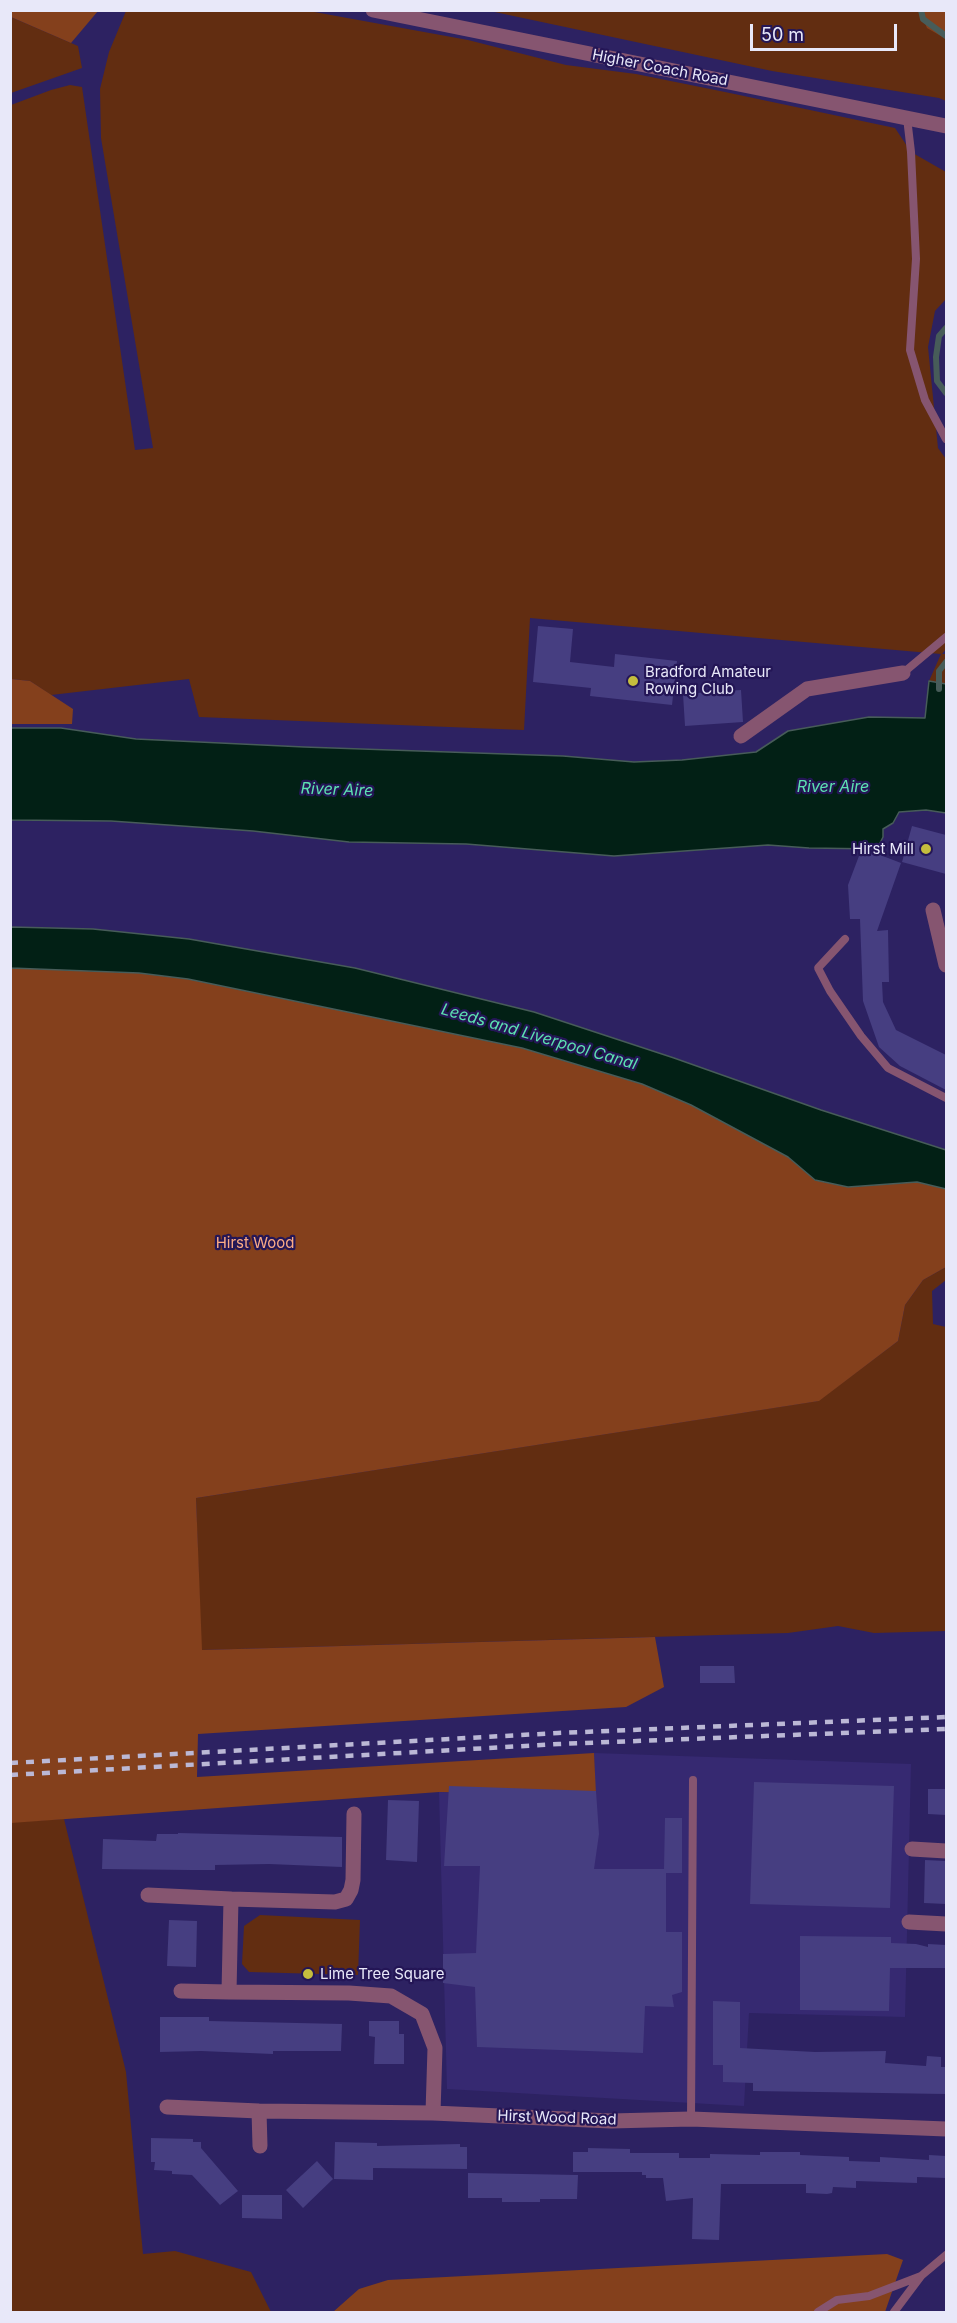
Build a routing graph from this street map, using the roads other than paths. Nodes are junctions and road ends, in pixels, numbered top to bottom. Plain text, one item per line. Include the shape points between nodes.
1 (373, 10) edge
2 (907, 118) junction
3 (946, 126) edge
4 (946, 439) edge
5 (946, 637) edge
6 (903, 673) joint
7 (741, 736) dead end
8 (933, 910) dead end
9 (845, 939) dead end
10 (946, 965) edge
11 (946, 1098) edge
12 (693, 1780) dead end
13 (354, 1814) dead end
14 (912, 1849) dead end
15 (946, 1851) edge
16 (148, 1895) dead end
17 (231, 1899) junction
18 (909, 1922) dead end
19 (946, 1924) edge
20 (180, 1991) dead end
21 (229, 1992) junction
22 (167, 2107) dead end
23 (259, 2111) junction
24 (433, 2113) junction
25 (691, 2119) junction
26 (946, 2129) edge
27 (260, 2146) dead end
28 (946, 2255) edge
29 (921, 2276) junction
30 (818, 2313) edge
31 (894, 2313) edge

1 - 2 street, Higher Coach Road
2 - 3 street, Higher Coach Road
2 - 4 lane via 916,259 910,350 925,400
5 - 6 lane
6 - 7 street via 807,689
8 - 10 street
9 - 11 lane via 818,968 830,991 888,1068
12 - 25 lane
13 - 17 street via 353,1880 346,1899
14 - 15 street
16 - 17 street
17 - 21 street
18 - 19 street
20 - 21 street
21 - 24 street via 391,1996 422,2014 435,2048
22 - 23 street, Hirst Wood Road
23 - 24 street, Hirst Wood Road
23 - 27 street
24 - 25 street, Hirst Wood Road via 611,2121
25 - 26 street, Hirst Wood Road
28 - 29 lane
29 - 30 lane via 869,2296 837,2300
29 - 31 lane

